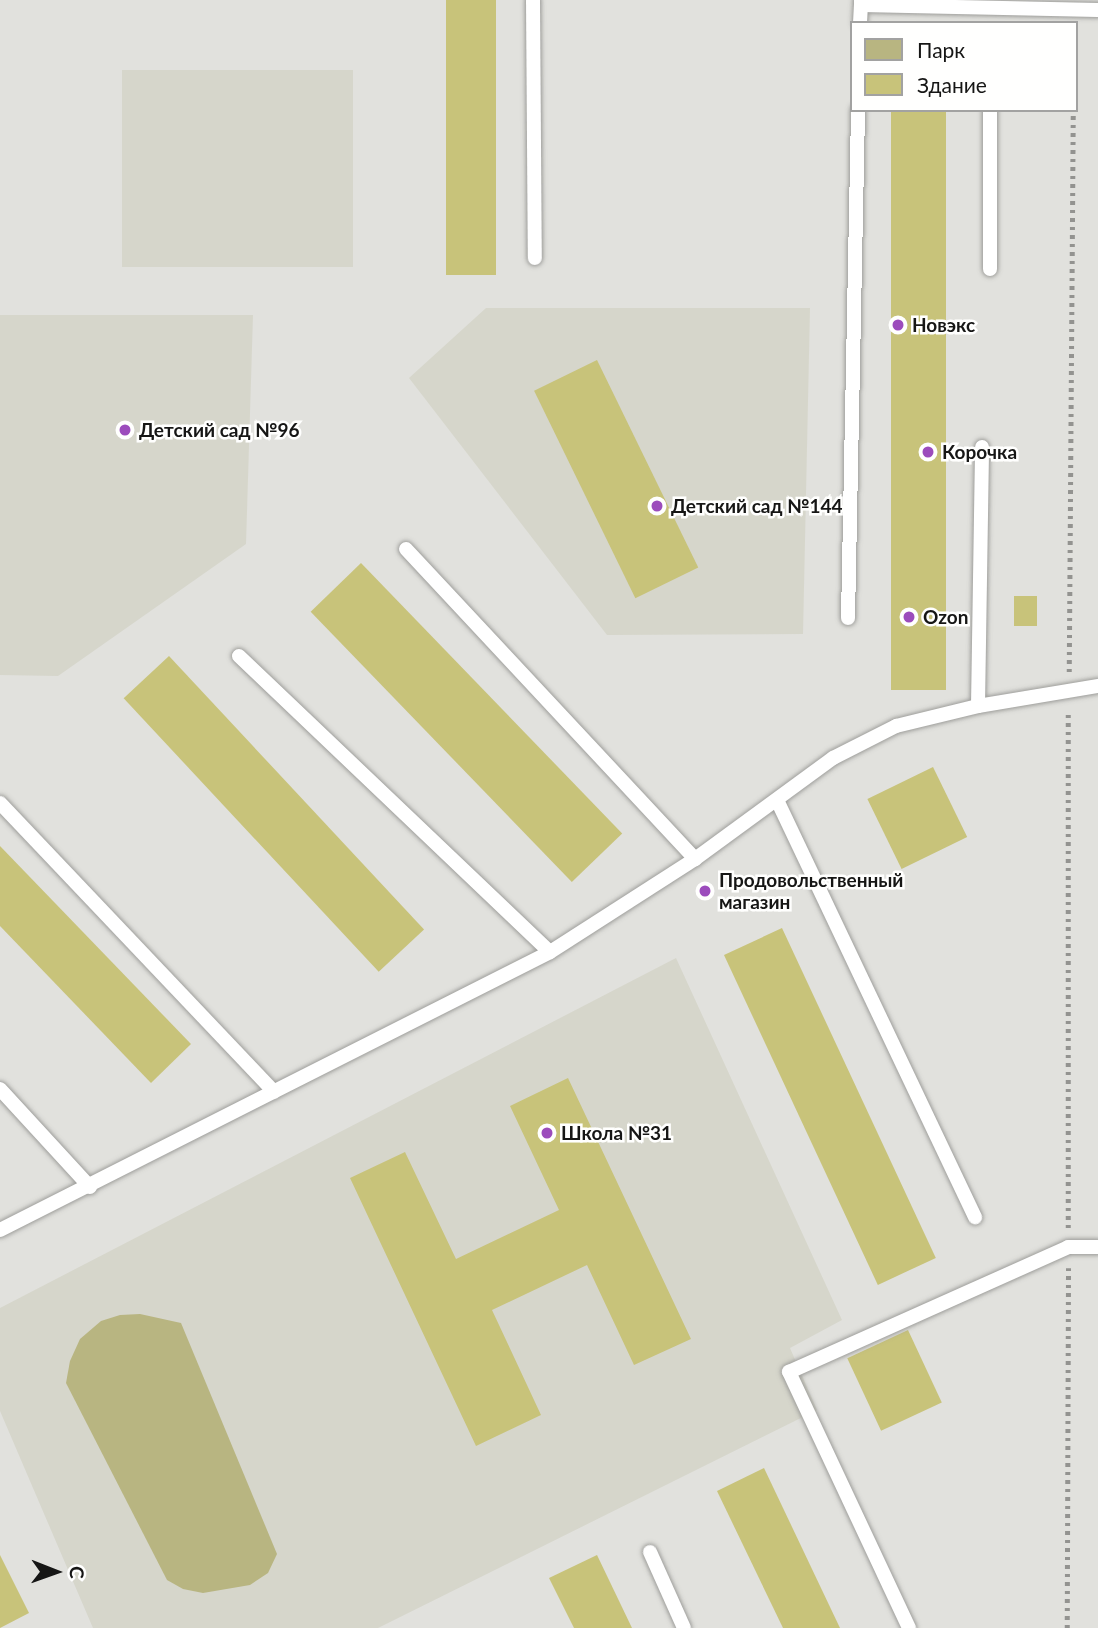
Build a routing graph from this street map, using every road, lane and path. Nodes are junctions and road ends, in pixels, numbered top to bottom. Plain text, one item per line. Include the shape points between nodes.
1 (533, 0) edge
2 (861, 2) edge
3 (990, 7) junction
4 (1098, 10) edge
5 (860, 21) edge
6 (990, 21) edge
7 (858, 112) edge
8 (990, 112) edge
9 (1073, 112) edge
10 (535, 258) dead end
11 (990, 269) dead end
12 (982, 447) dead end
13 (406, 549) dead end
14 (848, 618) dead end
15 (239, 656) dead end
16 (1098, 686) edge
17 (1068, 690) junction
18 (978, 706) junction
19 (777, 800) junction
20 (0, 803) edge
21 (695, 859) junction
22 (550, 953) junction
23 (0, 1089) edge
24 (274, 1092) junction
25 (90, 1187) junction
26 (975, 1217) dead end
27 (0, 1230) edge
28 (1068, 1247) junction
29 (1098, 1247) edge
30 (650, 1552) dead end
31 (684, 1628) edge
32 (909, 1628) edge
33 (1067, 1628) edge

1 - 10 lane
2 - 3 lane
2 - 5 lane
3 - 4 lane
3 - 6 lane
7 - 14 lane
8 - 11 lane
9 - 17 path
12 - 18 lane
13 - 21 lane
15 - 22 lane
16 - 17 lane
17 - 18 lane
17 - 28 path
18 - 19 lane via 896,726 833,758
19 - 21 lane
19 - 26 lane
20 - 24 lane
21 - 22 lane
22 - 24 lane
23 - 25 lane
24 - 25 lane
25 - 27 lane
28 - 29 lane
28 - 32 lane via 789,1372
28 - 33 path
30 - 31 lane

